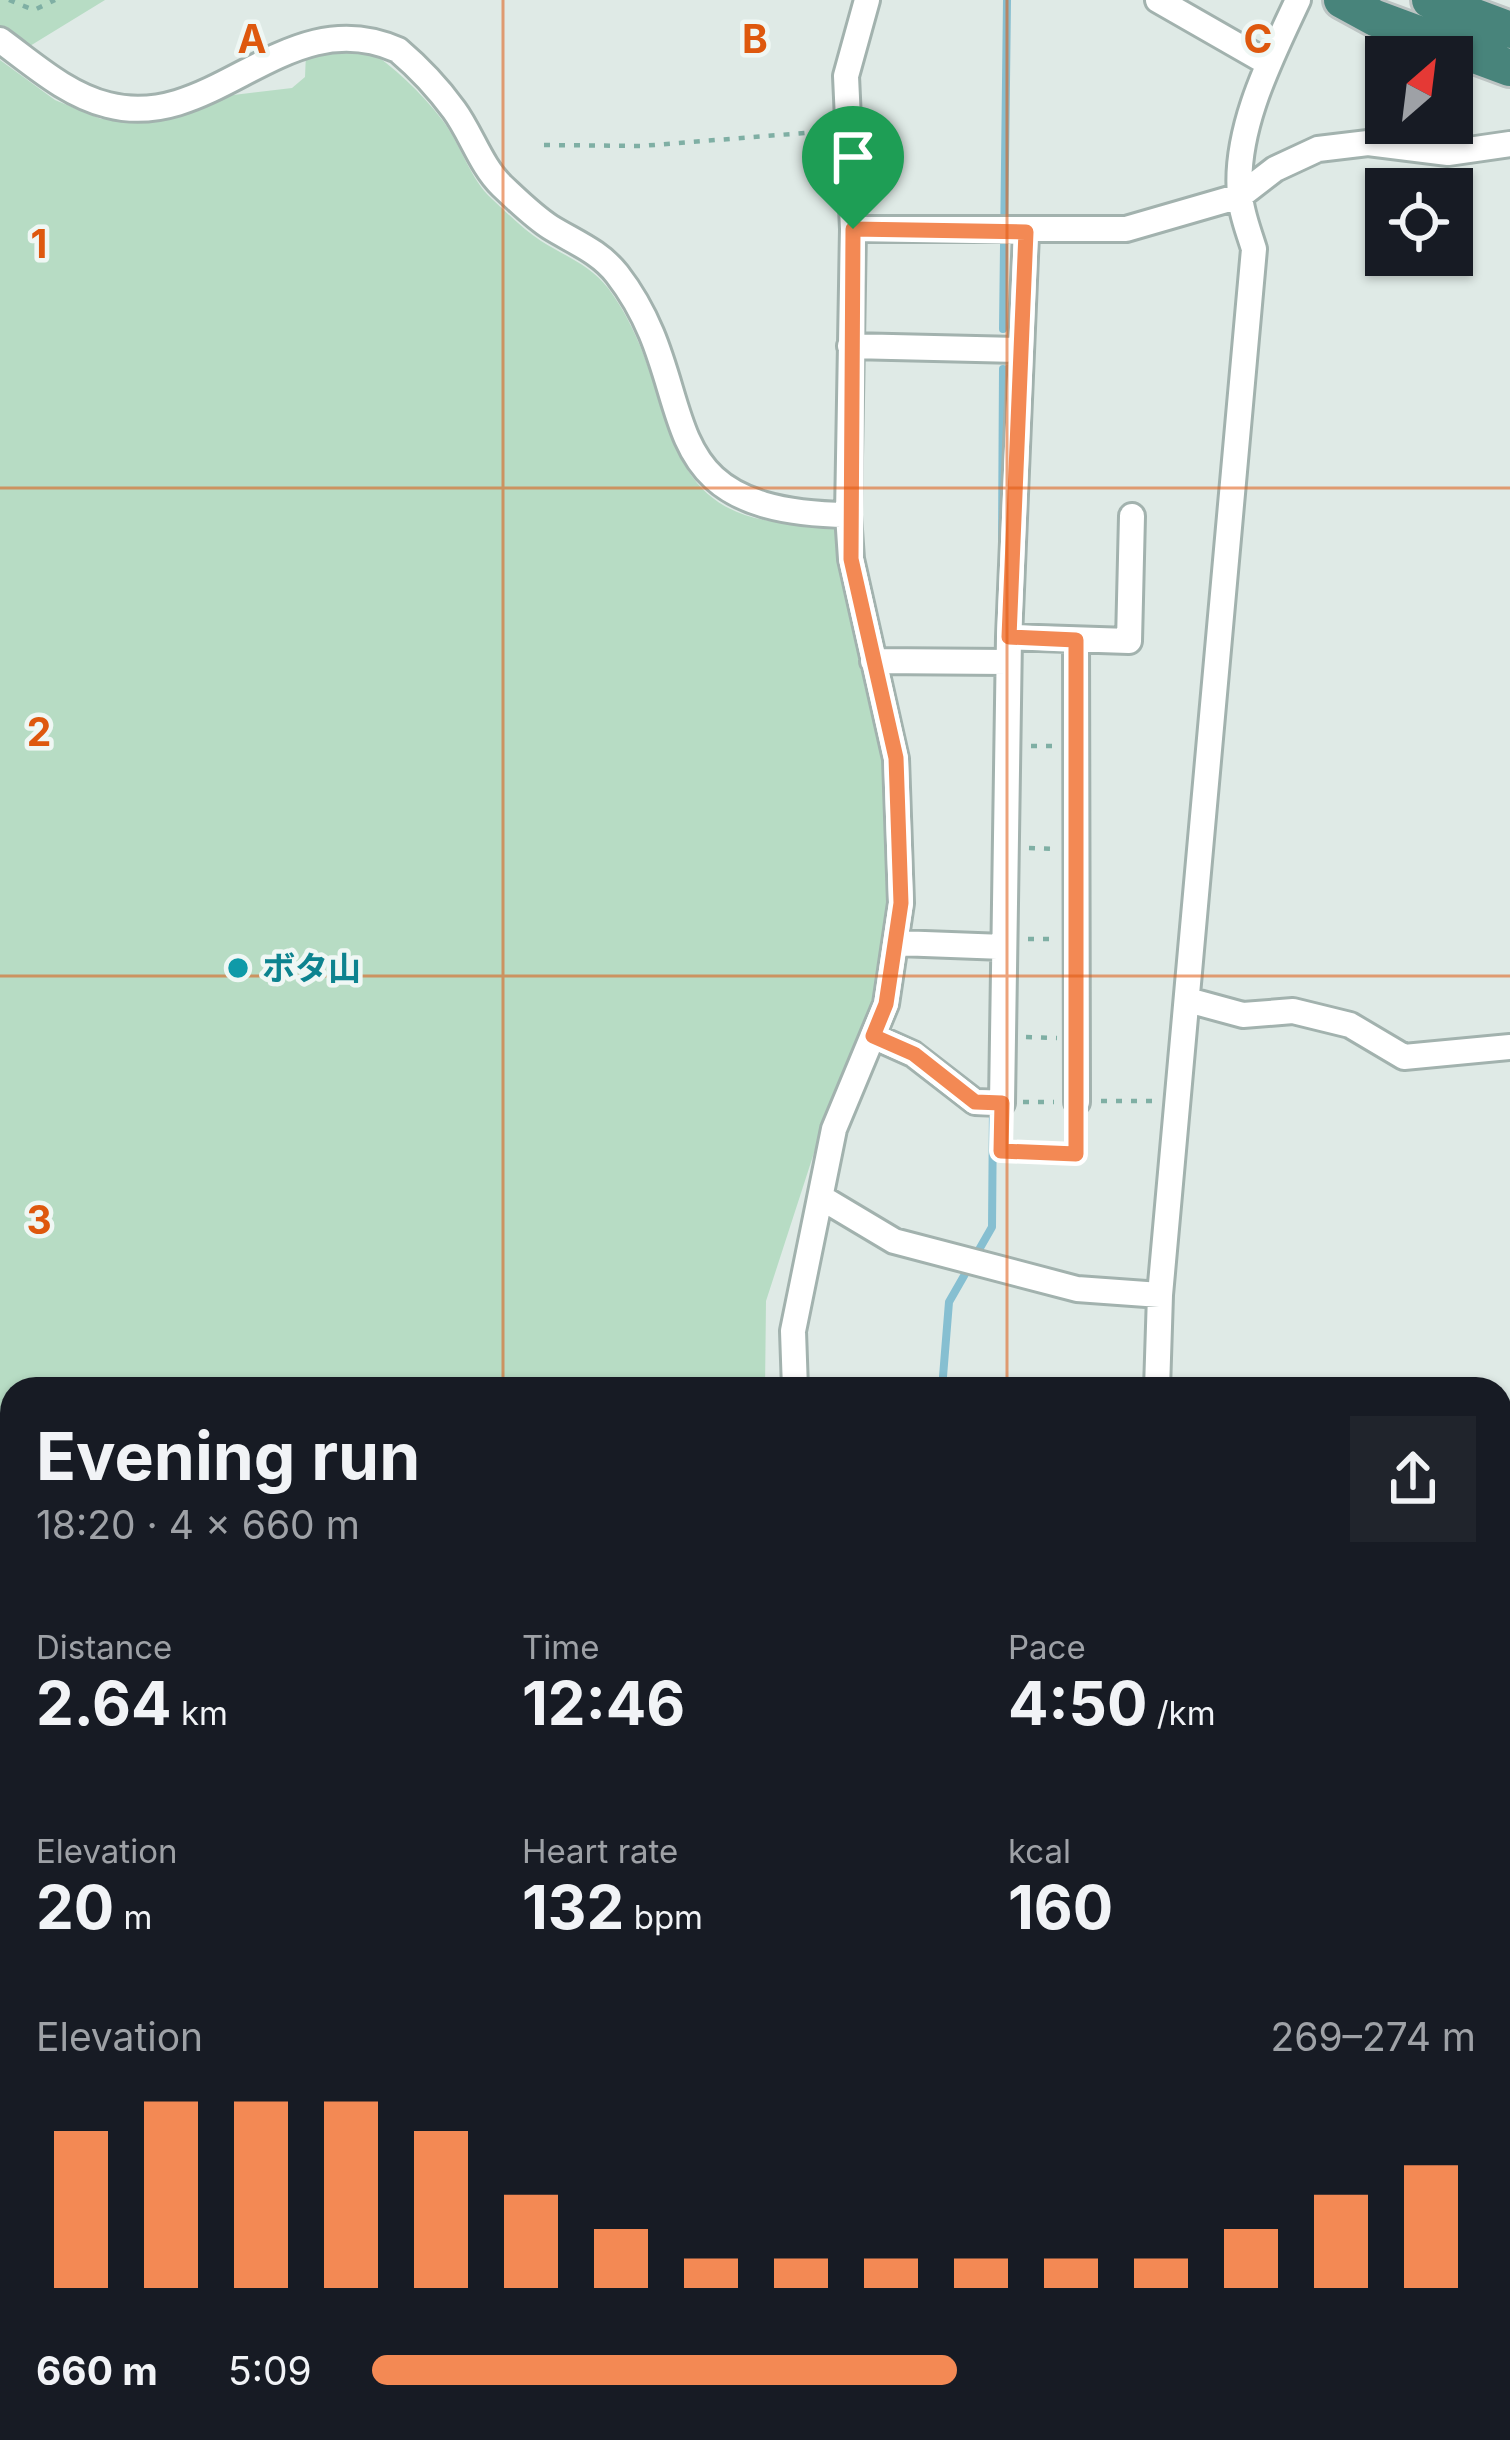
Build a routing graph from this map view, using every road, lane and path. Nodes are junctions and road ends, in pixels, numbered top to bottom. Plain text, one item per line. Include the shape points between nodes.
1 (9, 0) edge
2 (55, 0) edge
3 (867, 0) edge
4 (1158, 0) edge
5 (1298, 0) edge
6 (1342, 0) edge
7 (1430, 0) edge
8 (1510, 30) edge
9 (0, 40) edge
10 (1268, 63) junction
11 (1510, 68) edge
12 (846, 129) junction
13 (544, 145) dead end
14 (1510, 145) edge
15 (1240, 196) junction
16 (853, 229) junction
17 (1013, 232) junction
18 (850, 346) junction
19 (1018, 350) junction
20 (848, 515) junction
21 (1132, 516) dead end
22 (1076, 640) junction
23 (1005, 654) junction
24 (873, 661) junction
25 (1007, 746) junction
26 (1077, 746) junction
27 (1006, 847) junction
28 (1077, 850) junction
29 (1077, 940) junction
30 (898, 943) junction
31 (998, 944) junction
32 (1187, 1000) junction
33 (873, 1036) junction
34 (1003, 1037) junction
35 (1077, 1038) junction
36 (1510, 1047) edge
37 (992, 1102) junction
38 (1077, 1102) junction
39 (1178, 1102) junction
40 (822, 1198) junction
41 (1160, 1295) junction
42 (795, 1377) edge
43 (1157, 1377) edge

1 - 2 path via 34,10
3 - 12 street via 846,76
4 - 10 street
5 - 10 street
6 - 11 highway
7 - 8 highway
9 - 20 street via 65,87 110,106 147,105 194,87 296,28 329,20 373,33 453,109 497,182 613,269 643,311 679,431 694,454 739,497 771,509
10 - 15 street via 1243,147
12 - 13 path via 641,146
12 - 16 street
14 - 15 street via 1448,153 1368,143 1318,149
15 - 17 street via 1126,229
15 - 32 street via 1254,250
16 - 17 street
16 - 18 street
17 - 19 street
18 - 19 street
18 - 20 street
19 - 23 street
20 - 24 street
21 - 22 street via 1129,641
22 - 23 street
22 - 26 street
23 - 24 street
23 - 25 street
24 - 30 street via 896,758
25 - 26 path
25 - 27 street
26 - 28 street
27 - 28 path
27 - 31 street
28 - 29 street
29 - 31 path
29 - 35 street
30 - 31 street
30 - 33 street
31 - 34 street
32 - 36 street via 1243,1015 1293,1011 1350,1025 1403,1057
32 - 39 street
33 - 37 street via 914,1054 975,1102
33 - 40 street via 834,1129
34 - 35 path
34 - 37 street
35 - 38 street
37 - 38 path
37 - 38 path via 1001,1151 1076,1154
38 - 39 path
39 - 41 street
40 - 41 street via 894,1241 1077,1289
40 - 42 street via 793,1331
41 - 43 street

